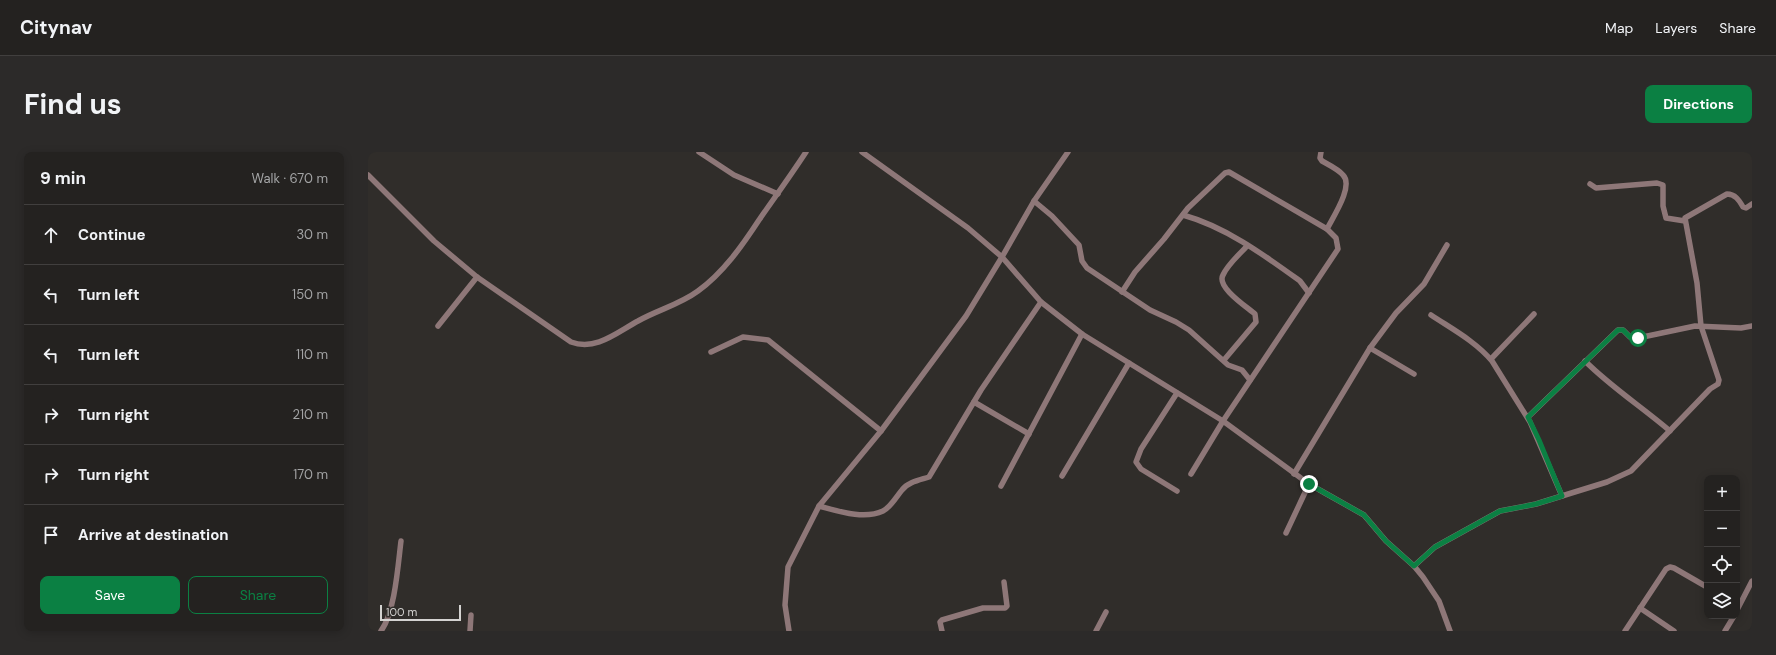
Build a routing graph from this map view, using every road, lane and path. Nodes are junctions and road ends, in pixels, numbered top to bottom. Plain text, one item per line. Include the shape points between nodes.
1 (699, 152) edge
2 (806, 152) edge
3 (862, 152) edge
4 (1068, 152) edge
5 (1321, 152) edge
6 (368, 175) edge
7 (1590, 184) dead end
8 (778, 194) junction
9 (1034, 201) junction
10 (1752, 204) edge
11 (1183, 214) junction
12 (1685, 221) junction
13 (1327, 229) junction
14 (1447, 245) dead end
15 (1247, 246) junction
16 (1002, 257) junction
17 (477, 277) junction
18 (1122, 292) junction
19 (1309, 293) junction
20 (1041, 302) junction
21 (1534, 314) dead end
22 (1431, 315) dead end
23 (438, 326) dead end
24 (1700, 326) junction
25 (1752, 326) edge
26 (1082, 334) junction
27 (1370, 348) junction
28 (711, 352) dead end
29 (1491, 359) junction
30 (1224, 360) junction
31 (1584, 361) junction
32 (1129, 363) junction
33 (1414, 374) dead end
34 (1250, 380) junction
35 (1177, 393) junction
36 (974, 402) junction
37 (1528, 417) junction
38 (1223, 421) junction
39 (881, 430) junction
40 (1670, 431) junction
41 (1028, 434) junction
42 (1191, 474) dead end
43 (1294, 474) junction
44 (1062, 476) dead end
45 (1309, 484) junction
46 (1001, 486) dead end
47 (1177, 491) dead end
48 (1562, 496) junction
49 (819, 506) junction
50 (1286, 533) dead end
51 (401, 541) dead end
52 (1414, 566) junction
53 (1752, 581) edge
54 (1004, 582) dead end
55 (1704, 585) edge
56 (1740, 603) edge
57 (1640, 608) junction
58 (1106, 612) dead end
59 (470, 615) dead end
60 (1732, 619) edge
61 (381, 631) edge
62 (470, 631) edge
63 (789, 631) edge
64 (942, 631) edge
65 (1096, 631) edge
66 (1450, 631) edge
67 (1625, 631) edge
68 (1674, 631) edge
69 (1726, 631) edge

1 - 8 street via 734,175
2 - 8 street
3 - 16 street via 968,228
4 - 9 street
5 - 13 street via 1322,161 1344,175 1348,182
6 - 17 street via 434,241
7 - 12 street via 1596,188 1657,183 1663,185 1662,206 1666,218
8 - 17 street via 741,247 699,290 603,341 581,346 571,342
9 - 16 street
9 - 18 street via 1079,245 1082,261 1087,268
10 - 12 street via 1743,208 1738,199 1727,194 1687,216
11 - 13 street via 1229,172
11 - 15 street via 1203,220
11 - 18 street via 1135,272
12 - 24 street via 1697,283
13 - 19 street via 1336,238 1338,249
14 - 27 street via 1424,284 1396,312
15 - 19 street via 1300,281
15 - 30 street via 1222,275 1221,282 1255,314 1257,320
16 - 20 street
16 - 39 street via 966,316
17 - 23 street
18 - 30 street via 1150,310 1183,326
19 - 34 street
20 - 26 street
20 - 36 street
21 - 29 street
22 - 29 street via 1468,338
24 - 25 street
24 - 31 street via 1638,338 1630,337 1623,330 1618,330
24 - 40 street via 1719,380 1718,384 1710,389
26 - 32 street
26 - 41 street
27 - 33 street
27 - 43 street
28 - 39 street via 743,337 768,340
29 - 37 street
30 - 34 street via 1228,365 1242,370
31 - 37 street
31 - 40 street
32 - 35 street
32 - 44 street
34 - 38 street
35 - 38 street
35 - 47 street via 1141,449 1136,462 1141,469
36 - 41 street
36 - 49 street via 930,478 916,480 903,488 884,511 862,514
37 - 48 street
38 - 42 street
38 - 43 street
39 - 49 street
40 - 48 street via 1631,471 1607,482
41 - 46 street
43 - 45 street
45 - 50 street
45 - 52 street via 1364,515 1386,541
48 - 52 street via 1500,511 1435,547
49 - 63 street via 788,567 785,605
51 - 61 street via 395,586 388,616
52 - 66 street via 1438,601
53 - 56 street
54 - 64 street via 1007,606 1005,608 983,608 942,620
55 - 57 street via 1670,567 1666,569
57 - 67 street
57 - 68 street
58 - 65 street
59 - 62 street
60 - 69 street

